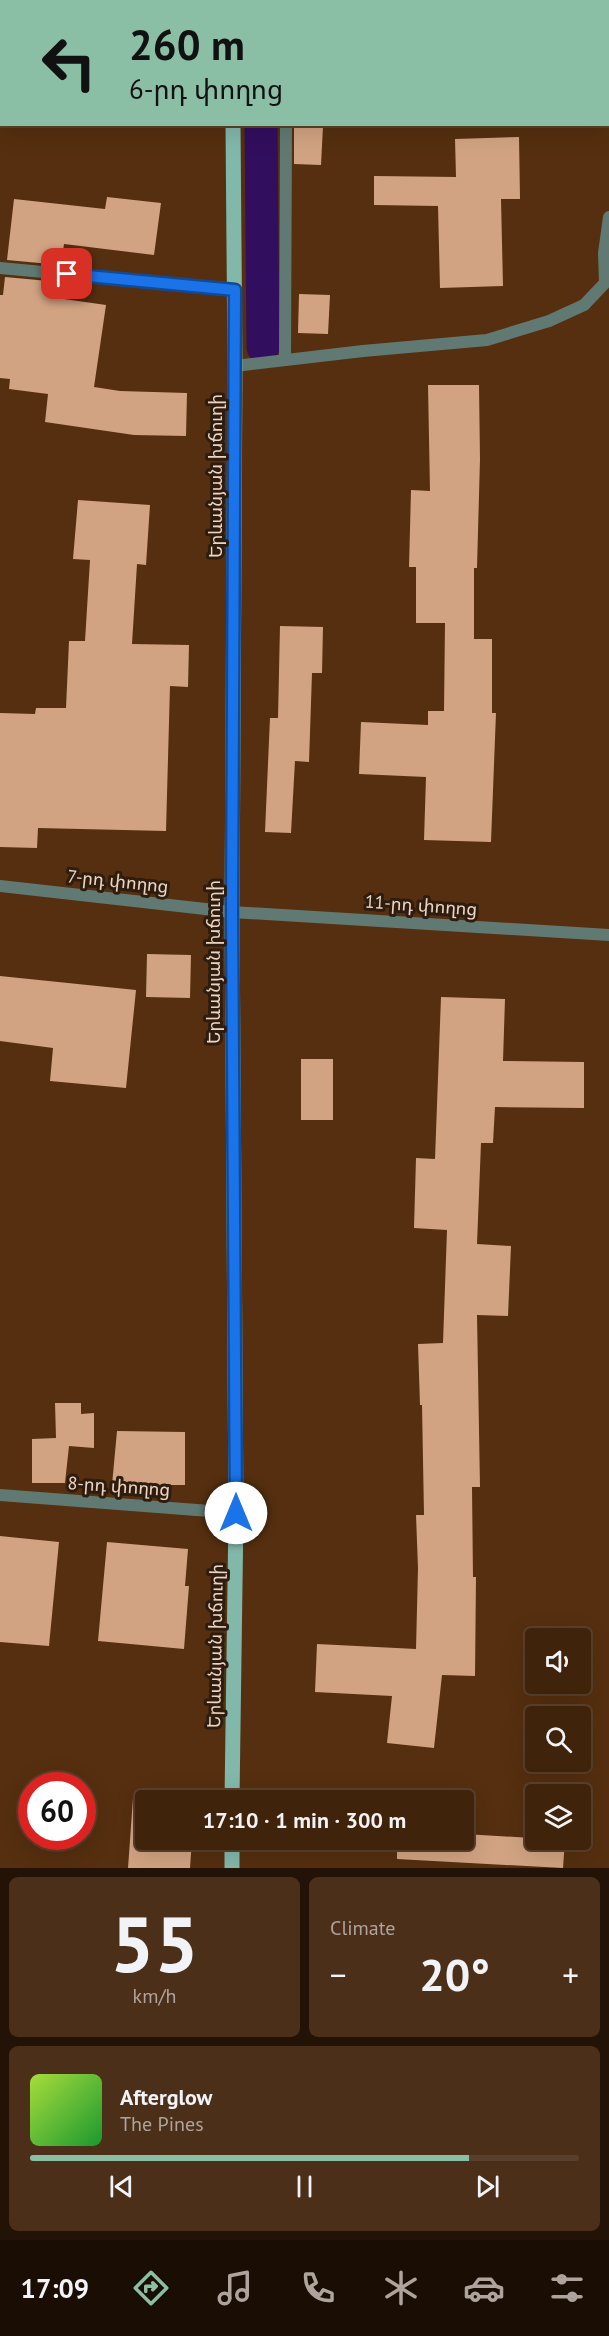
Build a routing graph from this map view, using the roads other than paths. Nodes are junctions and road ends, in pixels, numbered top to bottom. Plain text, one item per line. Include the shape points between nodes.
1 (233, 126) edge
2 (286, 126) edge
3 (609, 217) edge
4 (0, 268) edge
5 (235, 290) junction
6 (285, 360) junction
7 (235, 366) junction
8 (0, 886) edge
9 (232, 912) junction
10 (609, 935) edge
11 (0, 1495) edge
12 (236, 1513) junction
13 (232, 1790) edge
14 (232, 1850) edge
15 (232, 1868) edge

1 - 5 main road, Երևանյան խճուղի
2 - 6 street
3 - 6 street via 605,283 584,305 558,317 487,340
4 - 5 street
5 - 7 main road, Երևանյան խճուղի
6 - 7 street
7 - 9 main road, Երևանյան խճուղի
8 - 9 street, 7-րդ փողոց
9 - 10 street, 11-րդ փողոց
9 - 12 main road, Երևանյան խճուղի
11 - 12 street, 8-րդ փողոց
12 - 13 main road, Երևանյան խճուղի
14 - 15 main road

